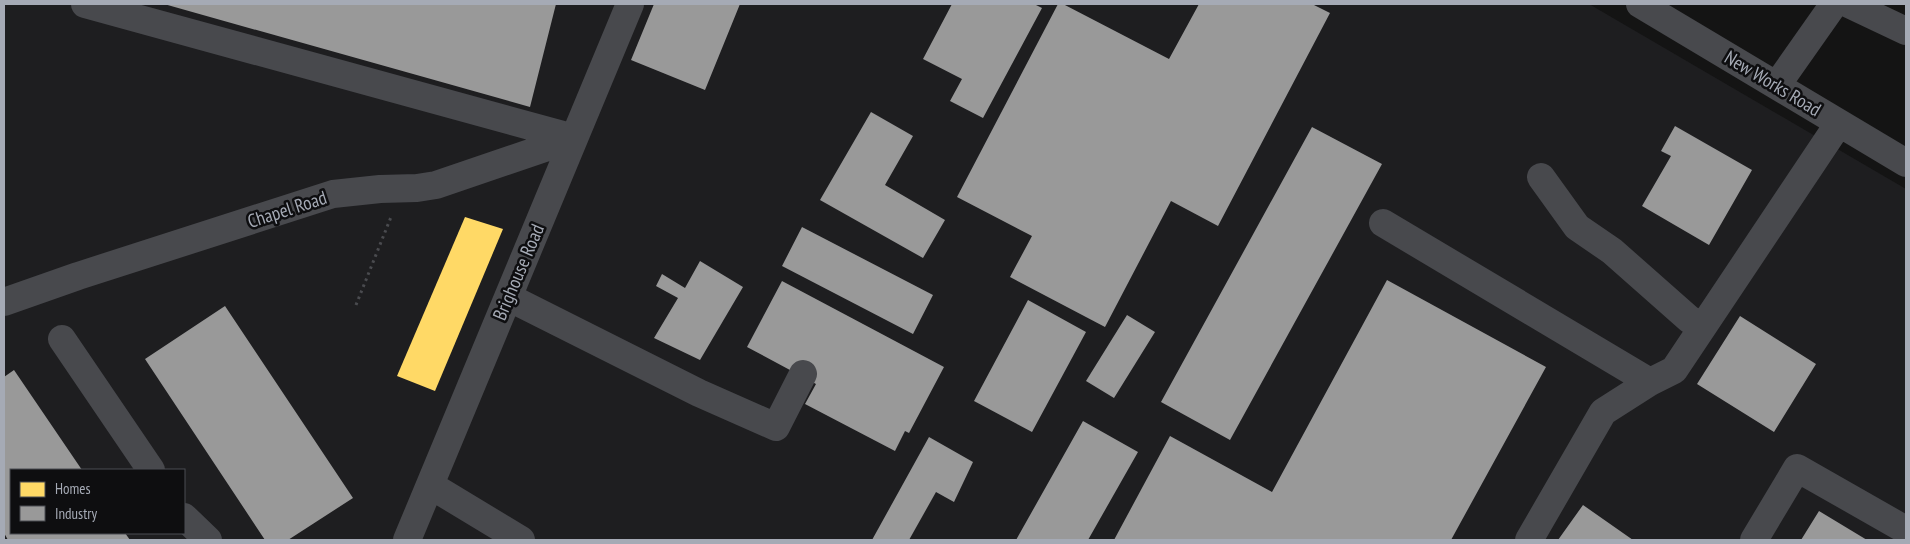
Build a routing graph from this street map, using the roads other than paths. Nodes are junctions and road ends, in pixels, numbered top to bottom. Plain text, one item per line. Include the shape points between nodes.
1 (85, 4) edge
2 (630, 4) edge
3 (1640, 4) edge
4 (1834, 4) edge
5 (1849, 4) edge
6 (1906, 31) edge
7 (1777, 85) junction
8 (1839, 123) junction
9 (574, 138) junction
10 (1906, 163) edge
11 (1541, 177) dead end
12 (1383, 223) dead end
13 (508, 296) junction
14 (4, 302) edge
15 (1702, 327) junction
16 (62, 339) dead end
17 (803, 374) dead end
18 (1650, 382) junction
19 (150, 469) edge
20 (430, 485) junction
21 (185, 518) edge
22 (1906, 530) edge
23 (208, 540) edge
24 (407, 540) edge
25 (521, 540) edge
26 (1529, 540) edge
27 (1754, 540) edge

1 - 9 street
2 - 9 street, Brighouse Road
3 - 7 street, New Works Road
4 - 7 street
5 - 6 street
7 - 8 street, New Works Road
8 - 10 street, New Works Road
8 - 15 street
9 - 13 street, Brighouse Road
9 - 14 street, Chapel Road via 436,186 333,194
11 - 15 street via 1578,227 1612,251
12 - 18 street
13 - 17 street via 700,393 776,427
13 - 20 street, Brighouse Road
15 - 18 street via 1674,370
16 - 19 street
18 - 26 street via 1603,412
20 - 24 street, Brighouse Road
20 - 25 street
21 - 23 street
22 - 27 street via 1796,468

